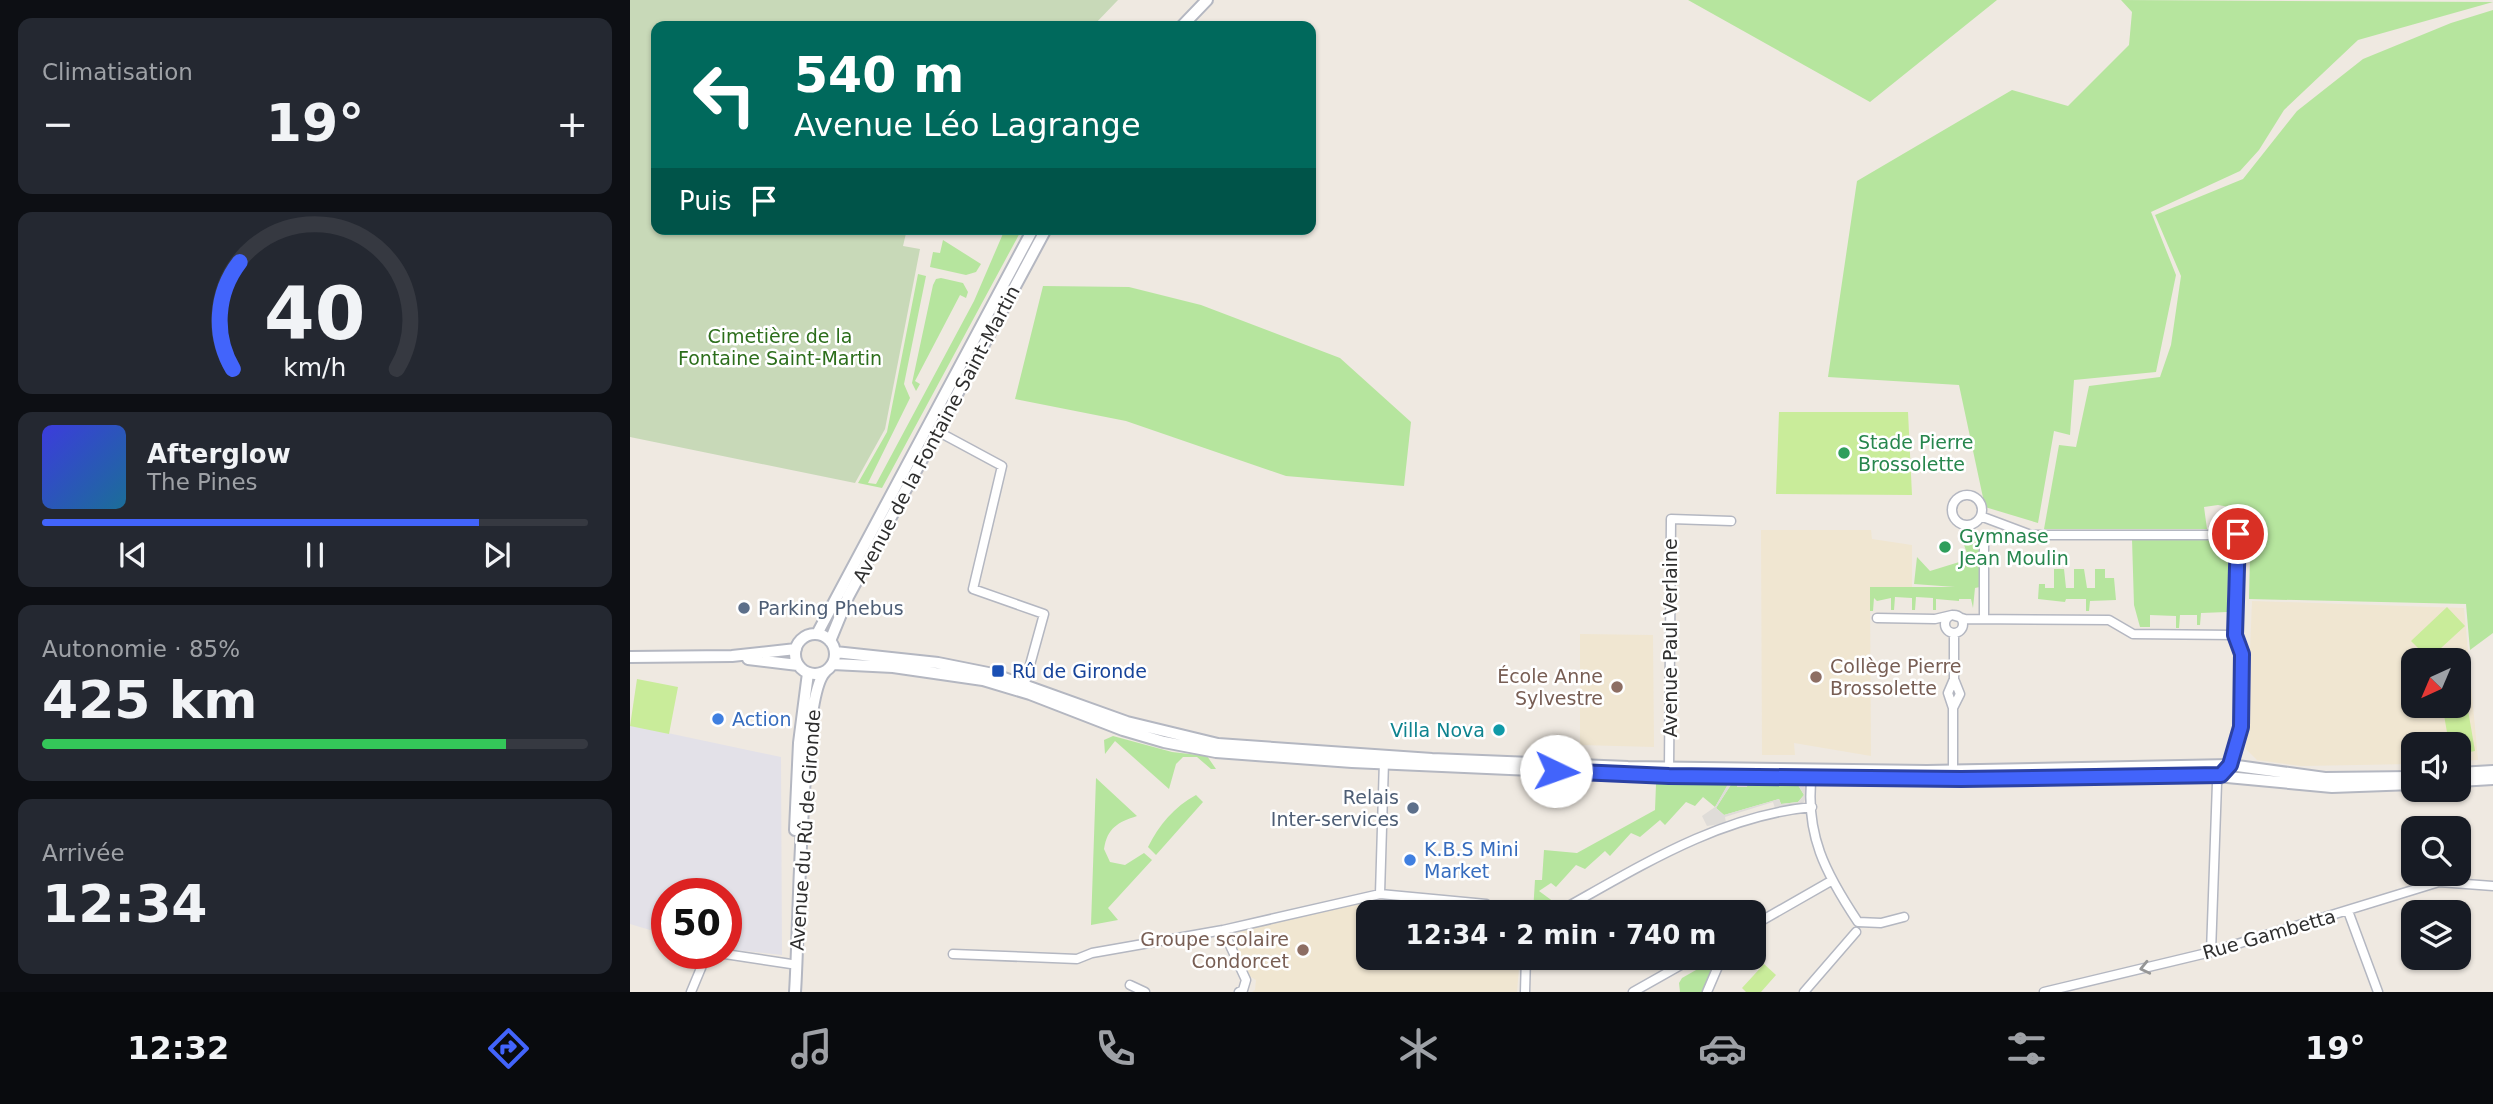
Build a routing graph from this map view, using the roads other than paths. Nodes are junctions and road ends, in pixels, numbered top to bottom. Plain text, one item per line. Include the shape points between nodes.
1 (1207, 0) edge
2 (1187, 21) edge
3 (1030, 235) edge
4 (1043, 235) edge
5 (953, 389) junction
6 (932, 429) junction
7 (1983, 517) dead end
8 (1731, 521) dead end
9 (1984, 540) dead end
10 (1956, 616) junction
11 (1877, 618) dead end
12 (1936, 619) junction
13 (1984, 619) junction
14 (1945, 625) junction
15 (1954, 633) junction
16 (817, 634) junction
17 (2235, 635) junction
18 (830, 641) junction
19 (796, 649) junction
20 (732, 656) junction
21 (630, 657) edge
22 (831, 663) junction
23 (799, 665) junction
24 (808, 673) junction
25 (1025, 683) junction
26 (1384, 759) junction
27 (2230, 765) junction
28 (1953, 771) junction
29 (2493, 771) edge
30 (1669, 772) junction
31 (2471, 772) edge
32 (1812, 774) junction
33 (2221, 775) junction
34 (2401, 777) edge
35 (2493, 779) edge
36 (2471, 780) edge
37 (2401, 784) edge
38 (1812, 807) junction
39 (1832, 881) junction
40 (2493, 886) edge
41 (1380, 894) junction
42 (1444, 900) edge
43 (1581, 900) edge
44 (2348, 911) junction
45 (1904, 917) dead end
46 (1766, 918) edge
47 (1223, 930) junction
48 (1856, 932) dead end
49 (2211, 952) junction
50 (953, 954) dead end
51 (742, 957) edge
52 (791, 964) junction
53 (701, 969) edge
54 (1526, 970) edge
55 (1672, 970) edge
56 (1716, 970) edge
57 (1130, 985) dead end
58 (691, 992) edge
59 (789, 992) edge
60 (795, 992) edge
61 (1144, 992) edge
62 (1239, 992) edge
63 (1525, 992) edge
64 (1633, 992) edge
65 (1707, 992) edge
66 (1804, 992) edge
67 (2044, 992) edge
68 (2378, 992) edge

1 - 2 main road
3 - 5 main road, Avenue de la Fontaine Saint-Martin
4 - 5 main road, Avenue de la Fontaine Saint-Martin
5 - 6 main road, Avenue de la Fontaine Saint-Martin
6 - 16 main road, Avenue de la Fontaine Saint-Martin
6 - 18 main road, Avenue de la Fontaine Saint-Martin
6 - 25 street via 1002,466 973,589 1044,614
7 - 17 street via 2031,535 2225,535 2236,529
8 - 30 street, Avenue Paul Verlaine via 1671,519
9 - 13 street
10 - 12 street
10 - 13 street
10 - 14 street
10 - 15 street via 1962,627
11 - 12 street
12 - 14 street
13 - 17 street via 2109,620 2133,634
14 - 15 street
15 - 28 street via 1954,680 1960,694 1953,708
16 - 18 main road
16 - 19 main road via 806,637
17 - 27 street via 2242,654 2241,727
18 - 22 main road
19 - 20 main road
19 - 23 main road
20 - 21 main road
20 - 23 main road
22 - 24 main road
22 - 25 main road via 938,663
22 - 26 main road via 982,680 1123,730 1216,752
22 - 60 main road, Avenue du Rû de Gironde via 815,688 808,743
23 - 24 main road
24 - 52 main road, Avenue du Rû de Gironde via 799,743
25 - 26 main road via 1127,722 1180,736 1218,744
26 - 30 main road
26 - 41 street
27 - 28 main road
27 - 33 street
27 - 34 main road via 2325,778
28 - 32 main road
29 - 31 main road
30 - 32 main road
32 - 33 main road
32 - 38 street
33 - 37 main road via 2332,787
33 - 49 street via 2217,783
35 - 36 main road
38 - 39 street via 1822,864
38 - 43 street via 1782,810 1710,831
39 - 45 street via 1858,922
39 - 46 street
40 - 44 street, Rue Gambetta via 2439,881
41 - 42 street
41 - 47 street
44 - 49 street, Rue Gambetta
44 - 68 street
47 - 50 street via 1077,959
47 - 62 street via 1246,980
48 - 66 street
49 -> 67 street, Rue Gambetta
51 - 52 street
52 - 59 main road, Avenue du Rû de Gironde
53 - 58 street
54 - 63 street
55 - 64 street
56 - 65 street
57 - 61 street

